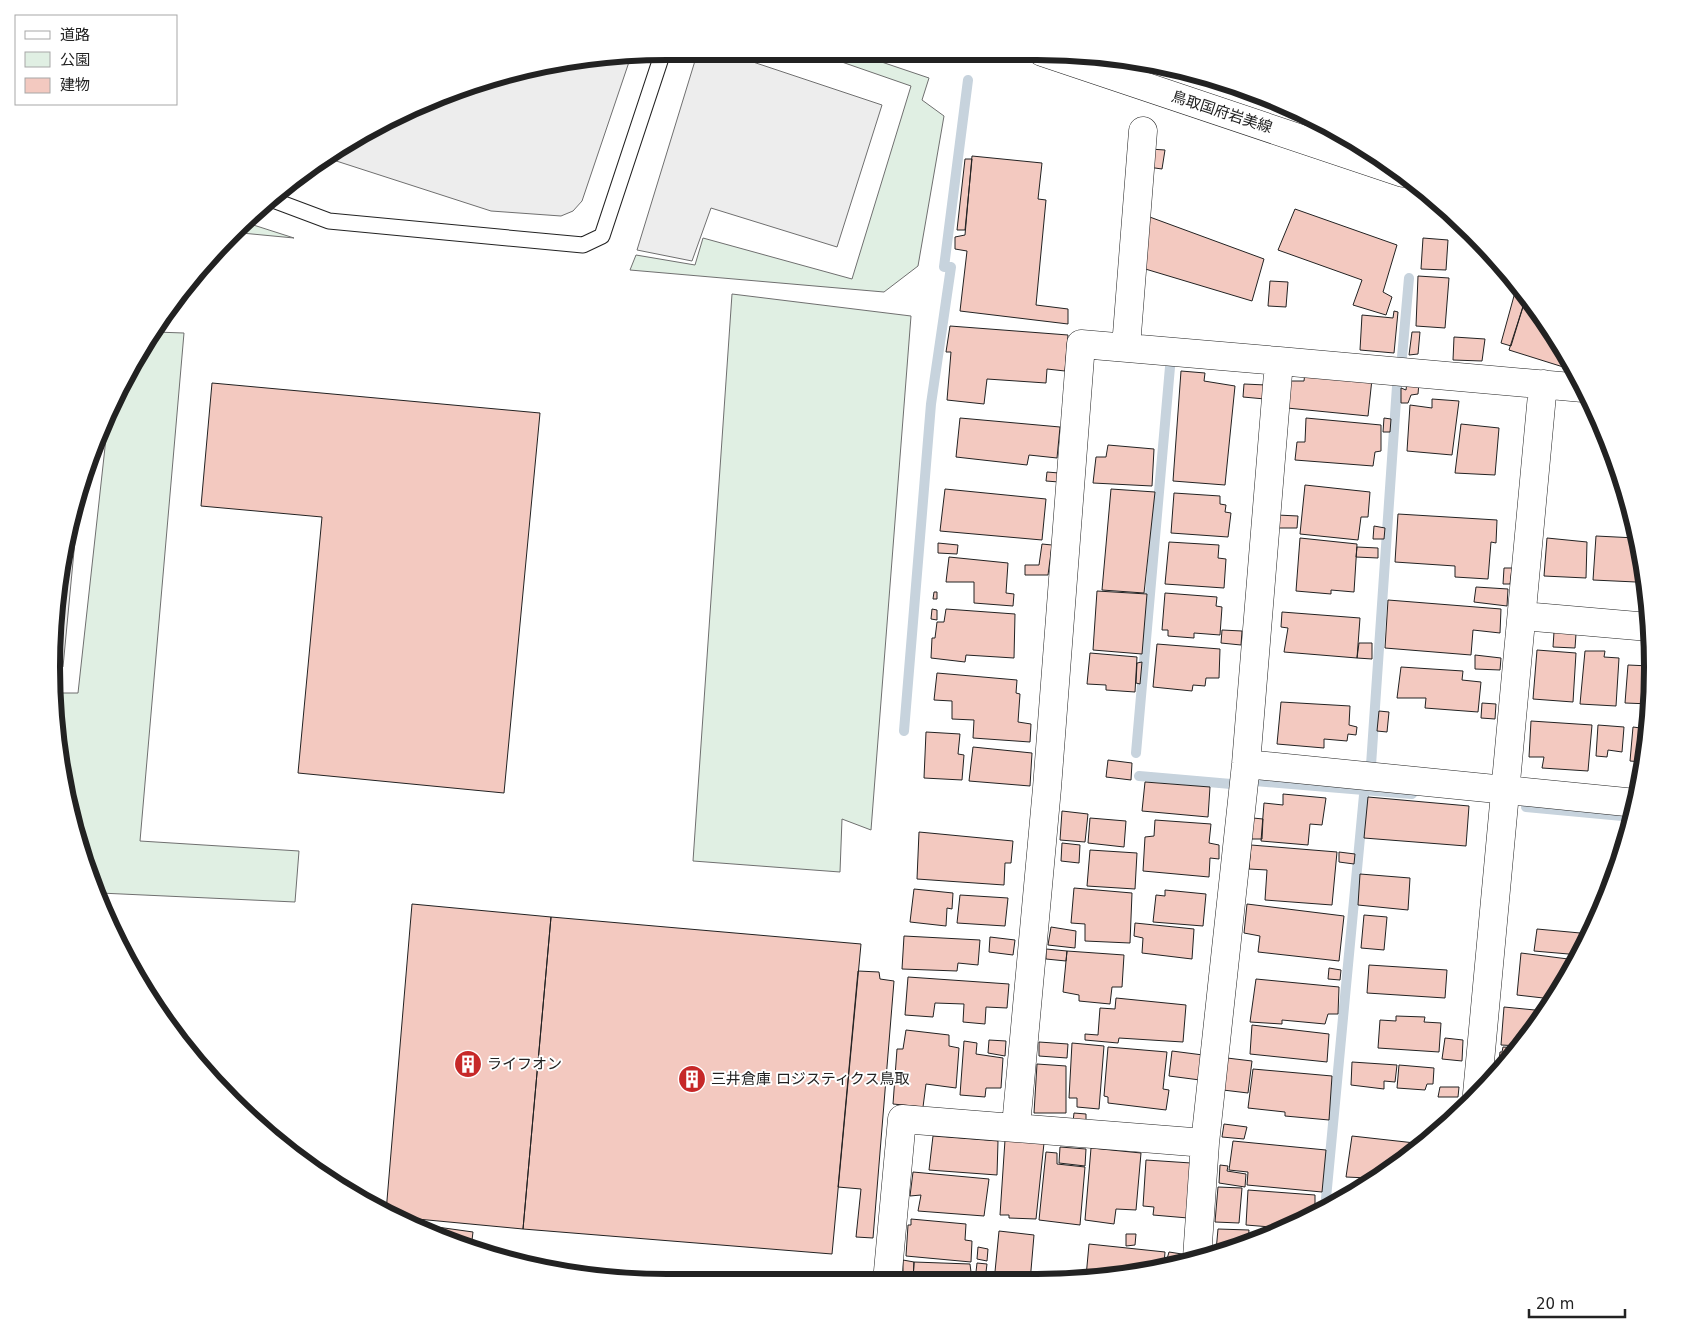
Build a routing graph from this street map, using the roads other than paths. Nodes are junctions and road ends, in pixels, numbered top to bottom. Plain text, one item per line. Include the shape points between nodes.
1 (660, 60) edge
2 (1068, 61) edge
3 (1143, 131) dead end
4 (1375, 163) edge
5 (278, 202) edge
6 (1126, 347) junction
7 (1279, 361) junction
8 (1543, 384) junction
9 (1575, 387) edge
10 (1522, 616) junction
11 (1643, 626) edge
12 (1246, 764) junction
13 (1505, 791) junction
14 (1628, 802) edge
15 (1478, 1083) edge
16 (1016, 1126) junction
17 (1205, 1144) junction
18 (1197, 1252) edge
19 (888, 1274) edge

1 - 5 lane via 602,236 583,245 329,221
2 - 4 street, 鳥取国府岩美線
3 - 6 street
6 - 7 street
6 - 16 street via 1082,344
7 - 8 street
7 - 12 street
8 - 9 street
8 - 10 street
10 - 11 street
10 - 13 street
12 - 13 street
12 - 17 street
13 - 14 street
13 - 15 street
16 - 17 street
16 - 19 street via 902,1118
17 - 18 street

